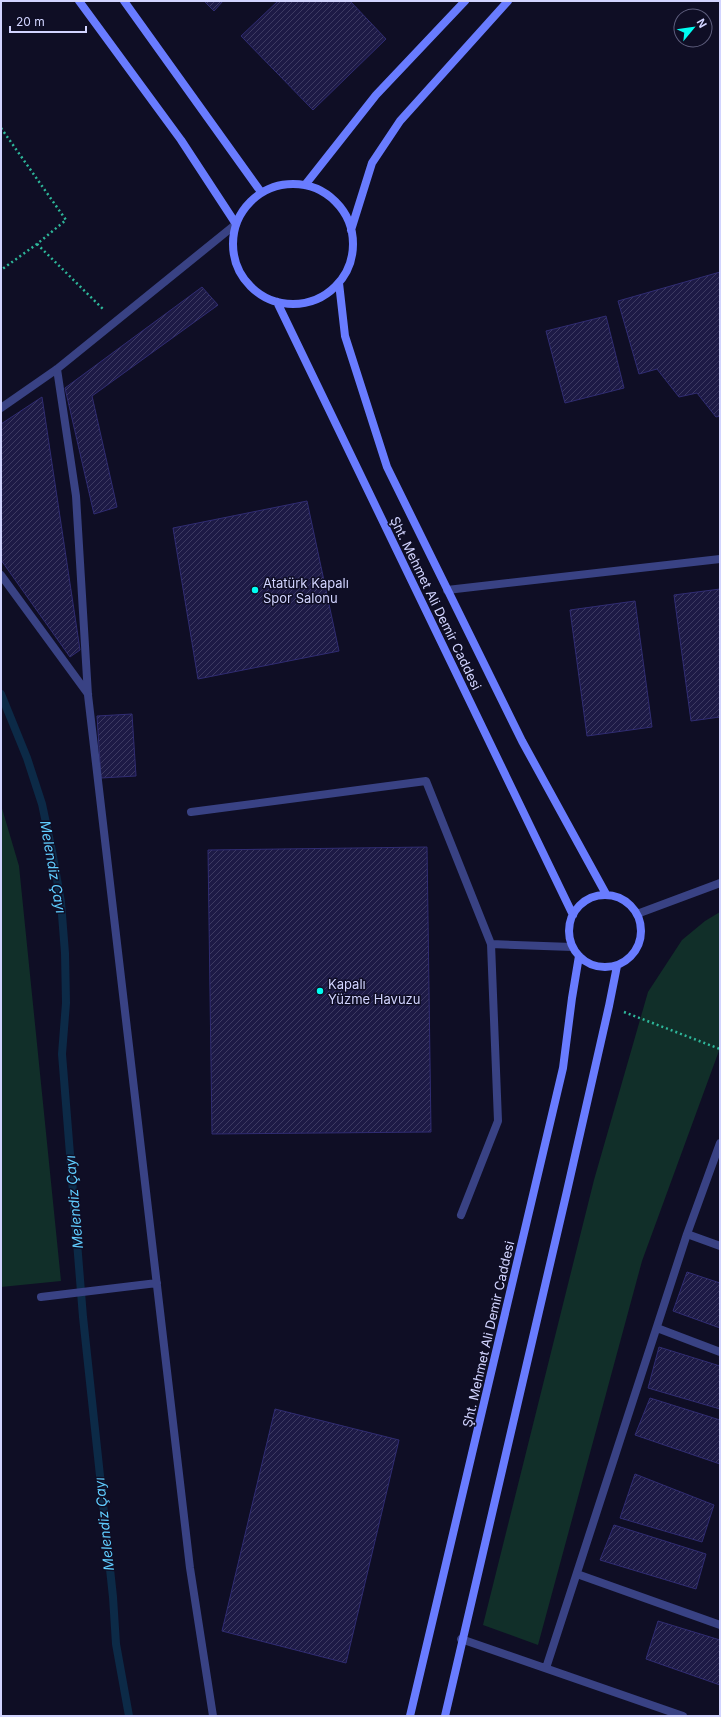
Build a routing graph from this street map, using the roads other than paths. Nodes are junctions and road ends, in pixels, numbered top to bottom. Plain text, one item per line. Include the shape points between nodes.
1 (79, 1) edge
2 (124, 1) edge
3 (465, 1) edge
4 (508, 1) edge
5 (305, 185) junction
6 (261, 192) junction
7 (236, 224) junction
8 (352, 230) junction
9 (339, 283) junction
10 (277, 302) junction
11 (57, 369) junction
12 (1, 408) edge
13 (720, 559) edge
14 (1, 575) edge
15 (447, 590) junction
16 (88, 695) junction
17 (191, 812) dead end
18 (720, 883) edge
19 (606, 894) junction
20 (637, 914) junction
21 (573, 915) junction
22 (491, 944) junction
23 (572, 947) junction
24 (579, 956) junction
25 (617, 966) junction
26 (720, 1143) edge
27 (461, 1215) dead end
28 (687, 1234) junction
29 (720, 1246) edge
30 (157, 1282) junction
31 (41, 1297) dead end
32 (657, 1328) junction
33 (720, 1352) edge
34 (577, 1574) junction
35 (720, 1625) edge
36 (462, 1639) junction
37 (546, 1668) junction
38 (213, 1716) edge
39 (410, 1716) edge
40 (445, 1716) edge
41 (684, 1716) edge

1 - 7 main road via 181,140
2 - 6 main road
3 - 5 main road via 376,95
4 - 8 main road via 400,121 372,163
5 - 6 main road via 280,184
5 - 8 main road via 330,196 345,213
6 - 7 main road via 243,209
7 - 10 main road via 233,235 234,259 243,278 257,293
7 - 11 street
8 - 9 main road via 353,247 347,271
9 - 10 main road via 322,297 308,303
9 - 15 main road, Şht. Mehmet Ali Demir Caddesi via 345,336 386,467
10 - 21 main road, Şht. Mehmet Ali Demir Caddesi
11 - 12 street
11 - 16 street via 76,496
13 - 15 street
14 - 16 street
15 - 19 main road, Şht. Mehmet Ali Demir Caddesi via 522,741
16 - 30 street
17 - 22 street via 426,781
18 - 20 street
19 - 20 main road via 629,903
19 - 21 main road via 588,899
20 - 25 main road via 641,937 637,948 629,959
21 - 23 main road via 569,935
22 - 23 street
22 - 27 street via 498,1121
23 - 24 main road
24 - 25 main road via 597,966
24 - 39 main road, Şht. Mehmet Ali Demir Caddesi via 563,1068
25 - 36 main road
26 - 28 street
28 - 29 street
28 - 32 street
30 - 31 street
30 - 38 street via 190,1568
32 - 33 street
32 - 34 street
34 - 35 street
34 - 37 street
36 - 37 street
36 - 40 main road
37 - 41 street

